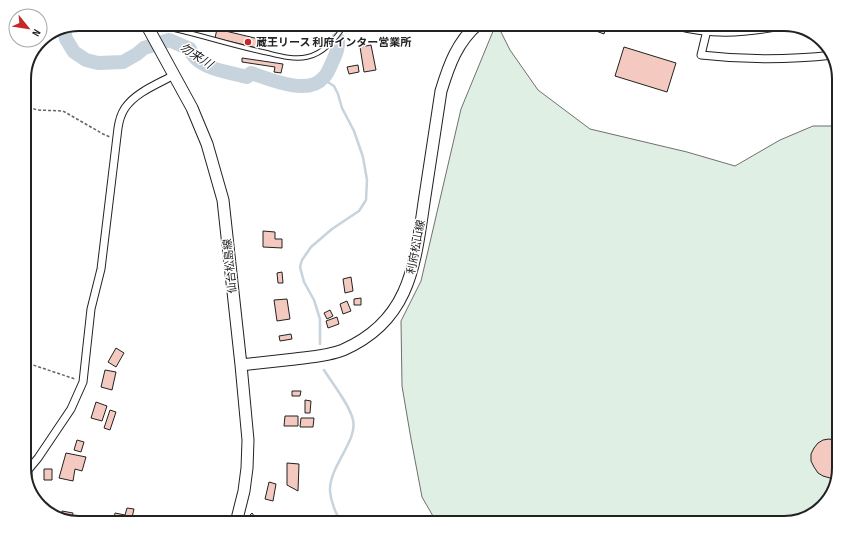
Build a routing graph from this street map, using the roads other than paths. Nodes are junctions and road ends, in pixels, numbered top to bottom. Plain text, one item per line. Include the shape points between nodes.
1 (150, 31) edge
2 (183, 31) edge
3 (341, 31) edge
4 (470, 31) edge
5 (707, 31) edge
6 (826, 56) edge
7 (174, 75) junction
8 (241, 365) junction
9 (31, 466) edge
10 (238, 516) edge

1 - 7 main road, 仙台松島線
2 - 3 lane via 288,57 307,57 326,48
4 - 8 main road, 利府松山線 via 455,52 441,91 413,272 397,306 372,333 342,350 314,357
5 - 6 street via 700,55 802,59
7 - 8 main road, 仙台松島線 via 192,108 207,144 223,200
7 - 9 street via 135,97 125,108 120,119 101,269 90,309 83,382 71,409
8 - 10 main road, 仙台松島線 via 248,440 244,491

